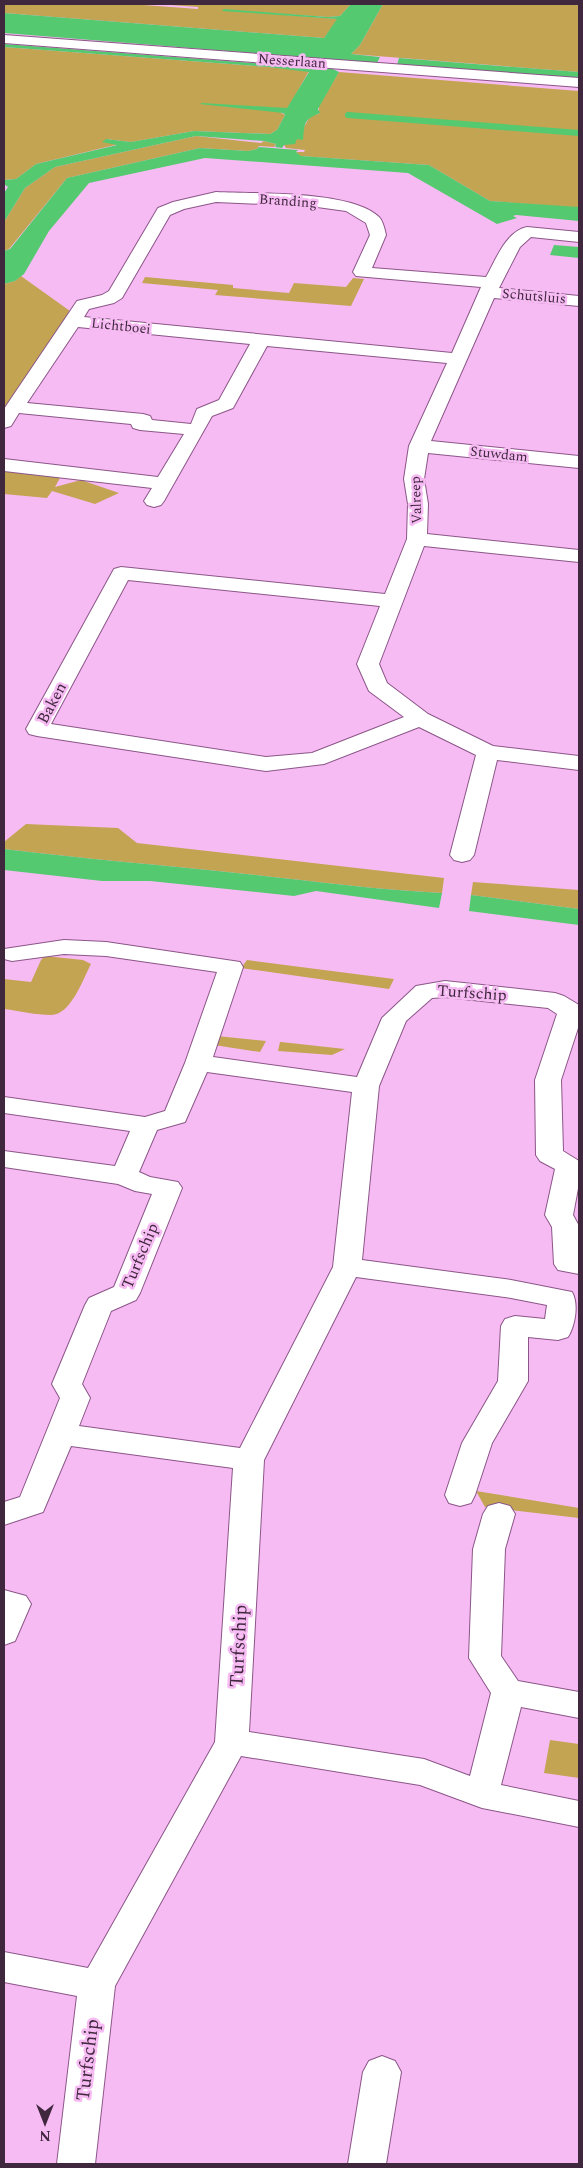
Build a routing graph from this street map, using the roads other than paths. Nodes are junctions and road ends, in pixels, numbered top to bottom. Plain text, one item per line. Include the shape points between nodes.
1 (4, 39) edge
2 (579, 83) edge
3 (579, 237) edge
4 (490, 288) junction
5 (579, 300) edge
6 (73, 321) junction
7 (261, 340) junction
8 (458, 359) junction
9 (9, 414) edge
10 (196, 430) junction
11 (419, 446) junction
12 (579, 462) edge
13 (4, 465) edge
14 (164, 484) junction
15 (154, 501) dead end
16 (417, 539) junction
17 (579, 556) edge
18 (394, 600) junction
19 (420, 719) junction
20 (488, 752) junction
21 (579, 763) edge
22 (462, 855) dead end
23 (12, 954) dead end
24 (575, 1013) edge
25 (198, 1063) junction
26 (366, 1086) junction
27 (4, 1105) edge
28 (146, 1125) junction
29 (4, 1158) edge
30 (124, 1176) junction
31 (574, 1265) edge
32 (347, 1267) junction
33 (562, 1299) junction
34 (568, 1332) edge
35 (61, 1434) junction
36 (249, 1460) junction
37 (460, 1495) dead end
38 (4, 1514) edge
39 (499, 1514) dead end
40 (4, 1602) edge
41 (4, 1633) edge
42 (508, 1692) junction
43 (579, 1705) edge
44 (232, 1742) junction
45 (482, 1795) junction
46 (579, 1814) edge
47 (4, 1967) edge
48 (97, 1985) junction
49 (382, 2072) dead end
50 (76, 2164) edge
51 (367, 2164) edge

1 - 2 street, Nesserlaan
3 - 4 street, Valreep via 527,232 513,244
4 - 5 street, Schutsluis
4 - 6 street, Branding via 362,272 378,235 373,220 350,206 216,197 179,205 164,212 116,294 83,305
4 - 8 street, Valreep
6 - 7 street, Lichtboei
6 - 9 street, Lichtboei
7 - 8 street, Lichtboei
7 - 10 street via 226,404 204,413
8 - 11 street, Valreep
9 - 10 street via 143,420 140,424
10 - 14 street
11 - 12 street, Stuwdam
11 - 16 street, Valreep via 414,479 418,504
13 - 14 street
14 - 15 street
16 - 17 street
16 - 18 street, Valreep
18 - 19 street, Valreep via 368,664 377,686
18 - 19 street, Baken via 121,572 37,729 266,764 316,759
19 - 20 street, Valreep
20 - 21 street, Valreep
20 - 22 street
23 - 25 street via 64,947 106,949 231,967
24 - 26 street, Turfschip via 555,1001 446,988 425,991 395,1018
24 - 31 street, Turfschip via 548,1080 550,1155 569,1166 559,1215 566,1227
25 - 26 street
25 - 28 street via 176,1116
26 - 32 street, Turfschip
27 - 28 street
28 - 30 street
29 - 30 street, Turfschip
30 - 35 street, Turfschip via 145,1185 168,1188 126,1294 99,1305 67,1384 76,1398
31 - 33 street
32 - 33 street
32 - 36 street, Turfschip
33 - 34 street
34 - 37 street via 515,1326 513,1381 477,1443
35 - 36 street
35 - 38 street, Turfschip via 32,1504
36 - 44 street, Turfschip
39 - 42 street via 489,1549 484,1658
40 - 41 street via 15,1604
42 - 43 street
42 - 45 street
44 - 45 street via 424,1772
44 - 48 street, Turfschip
45 - 46 street
47 - 48 street
48 - 50 street, Turfschip
49 - 51 street

